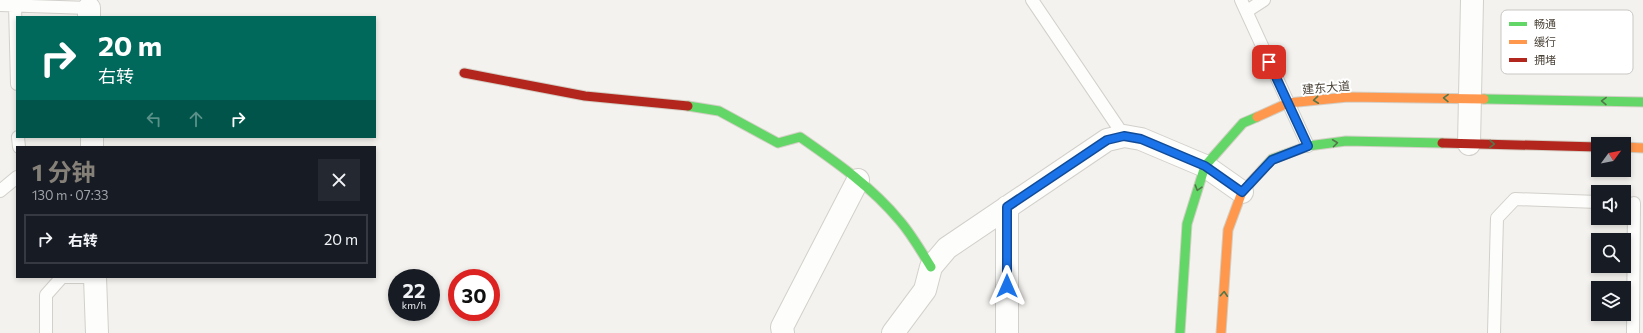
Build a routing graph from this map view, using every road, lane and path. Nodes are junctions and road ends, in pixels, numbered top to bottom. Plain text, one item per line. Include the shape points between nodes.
1 (1032, 0) edge
2 (1241, 0) edge
3 (1264, 0) edge
4 (1472, 0) edge
5 (0, 5) edge
6 (15, 5) junction
7 (1247, 11) junction
8 (89, 12) edge
9 (16, 44) edge
10 (464, 73) dead end
11 (1470, 99) junction
12 (1643, 102) edge
13 (1288, 103) junction
14 (1124, 136) junction
15 (1469, 144) junction
16 (1308, 146) junction
17 (1591, 146) edge
18 (1631, 147) edge
19 (1643, 148) edge
20 (1205, 166) junction
21 (16, 178) edge
22 (858, 180) junction
23 (0, 191) edge
24 (1242, 192) junction
25 (1591, 202) edge
26 (1634, 203) edge
27 (1007, 207) junction
28 (931, 267) junction
29 (61, 278) edge
30 (95, 278) edge
31 (46, 333) edge
32 (97, 333) edge
33 (783, 333) edge
34 (893, 333) edge
35 (1007, 333) edge
36 (1180, 333) edge
37 (1222, 333) edge
38 (1494, 333) edge
39 (1633, 333) edge

1 - 14 lane
2 - 7 lane
3 - 7 lane
4 - 11 street
5 - 6 lane
6 - 8 lane
6 - 9 lane
7 - 13 lane
10 - 22 street via 585,96 719,111 778,143 800,137
12 -> 11 street, 建东大道
11 -> 13 street, 建东大道 via 1348,96
11 - 15 street
13 - 16 lane
13 - 20 street, 建东大道 via 1243,123
14 - 20 street via 1141,139
14 - 27 street via 1107,140
16 -> 15 street via 1346,141
15 -> 17 street
16 - 24 street via 1272,160
18 - 19 street
20 - 24 street
20 -> 36 street, 建东大道 via 1187,224
21 - 23 lane
22 - 28 street via 889,208 912,236
22 - 33 street via 782,326
37 -> 24 street via 1228,230
25 - 38 lane via 1515,199 1497,218
26 - 39 lane
27 - 28 street via 947,248
27 - 35 street
28 - 34 street via 925,290
29 - 31 lane via 46,295
30 - 32 street

